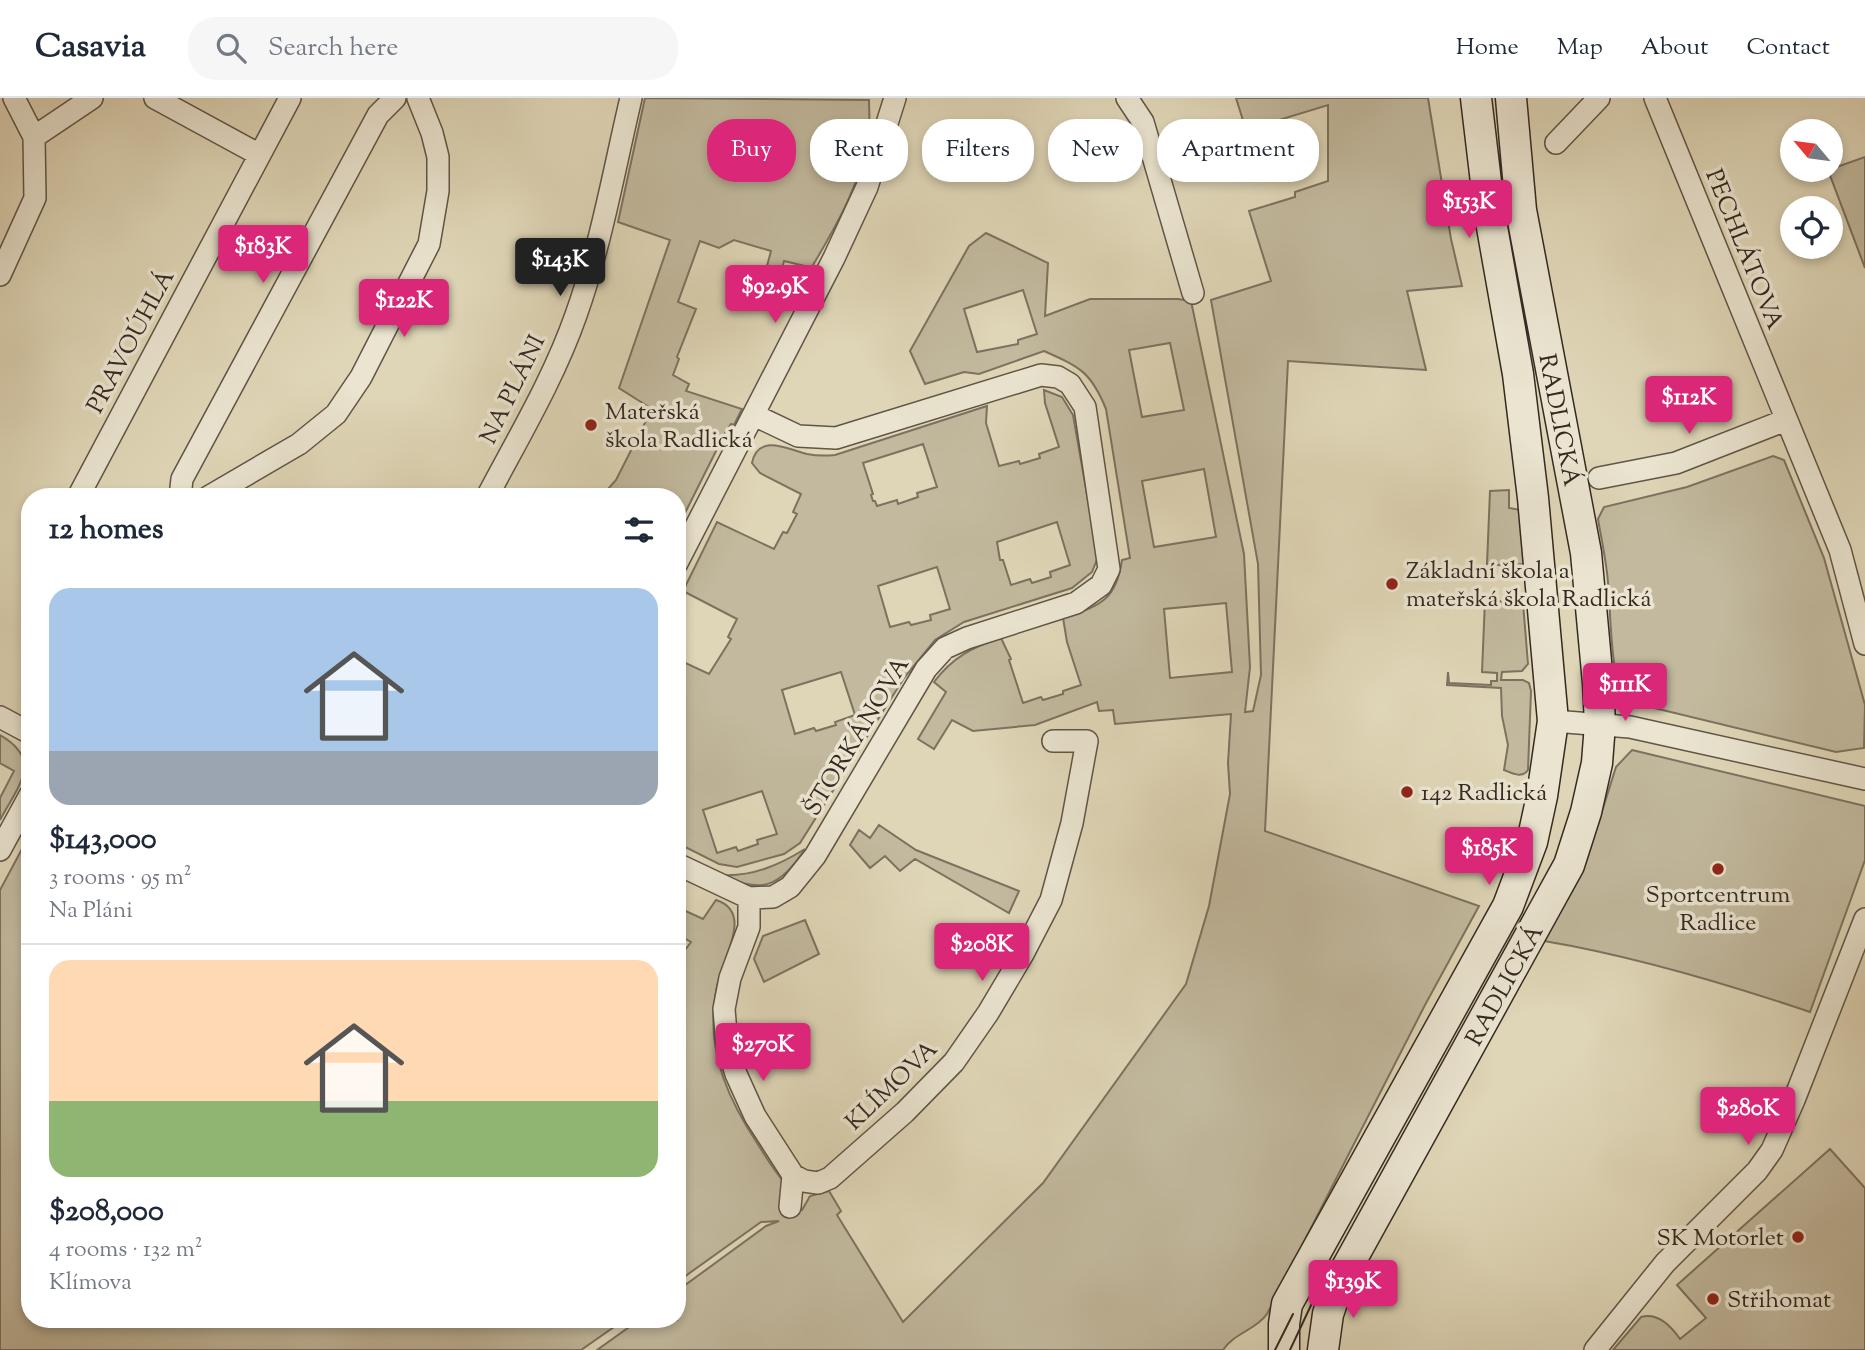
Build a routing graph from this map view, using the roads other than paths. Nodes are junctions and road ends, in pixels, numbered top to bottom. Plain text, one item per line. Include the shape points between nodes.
1 (14, 98) edge
2 (92, 98) edge
3 (155, 98) edge
4 (290, 98) edge
5 (395, 98) edge
6 (418, 98) edge
7 (631, 98) edge
8 (895, 98) edge
9 (1127, 98) edge
10 (1476, 98) edge
11 (1511, 98) edge
12 (1599, 98) edge
13 (1655, 98) edge
14 (34, 137) junction
15 (1556, 143) dead end
16 (258, 154) junction
17 (0, 275) edge
18 (1193, 293) dead end
19 (754, 415) junction
20 (1787, 420) junction
21 (1599, 478) dead end
22 (83, 488) edge
23 (181, 488) edge
24 (223, 488) edge
25 (492, 488) edge
26 (686, 546) edge
27 (1865, 644) edge
28 (0, 717) edge
29 (1553, 721) junction
30 (1600, 724) junction
31 (21, 728) edge
32 (1054, 741) dead end
33 (1865, 779) edge
34 (21, 812) edge
35 (0, 850) edge
36 (686, 868) edge
37 (749, 898) junction
38 (1865, 919) edge
39 (793, 1175) junction
40 (790, 1207) dead end
41 (1284, 1350) edge
42 (1324, 1350) edge
43 (1595, 1350) edge

1 - 14 street
2 - 14 street
3 - 16 street
4 - 16 street, PRAVOÚHLÁ
5 - 23 street via 378,114
6 - 24 street via 438,156 438,191 429,244 361,377 336,414
7 - 25 street, NA PLÁNI via 575,318
8 - 19 street via 867,187
9 - 18 street via 1143,122
10 - 29 main road, RADLICKÁ via 1490,216 1518,374
11 - 30 main road, RADLICKÁ via 1521,210 1586,553
12 - 15 street
13 - 20 street, PECHLÁTOVA
14 - 17 street via 35,198
16 - 22 street, PRAVOÚHLÁ
19 - 26 street
19 - 37 street, ŠTORKÁNOVA via 798,436 836,438 1041,375 1058,377 1070,384 1085,407 1109,569 1101,585 1076,603 945,648 926,669 803,872 773,897
20 - 21 street via 1675,463
20 - 27 street, PECHLÁTOVA via 1840,550
28 - 31 street
29 - 30 street
29 - 41 main road, RADLICKÁ via 1542,796 1519,882 1298,1283 1285,1312
30 - 33 street
30 - 42 main road, RADLICKÁ via 1597,763 1569,865 1339,1282 1328,1314
32 - 39 street, KLÍMOVA via 1087,741 1072,823 1051,900 988,1013 954,1062 831,1178 818,1184
34 - 35 street
36 - 37 street
37 - 39 street via 749,927 724,1009 727,1045 755,1116
38 - 43 street via 1772,1150 1757,1171 1665,1263
39 - 40 street

